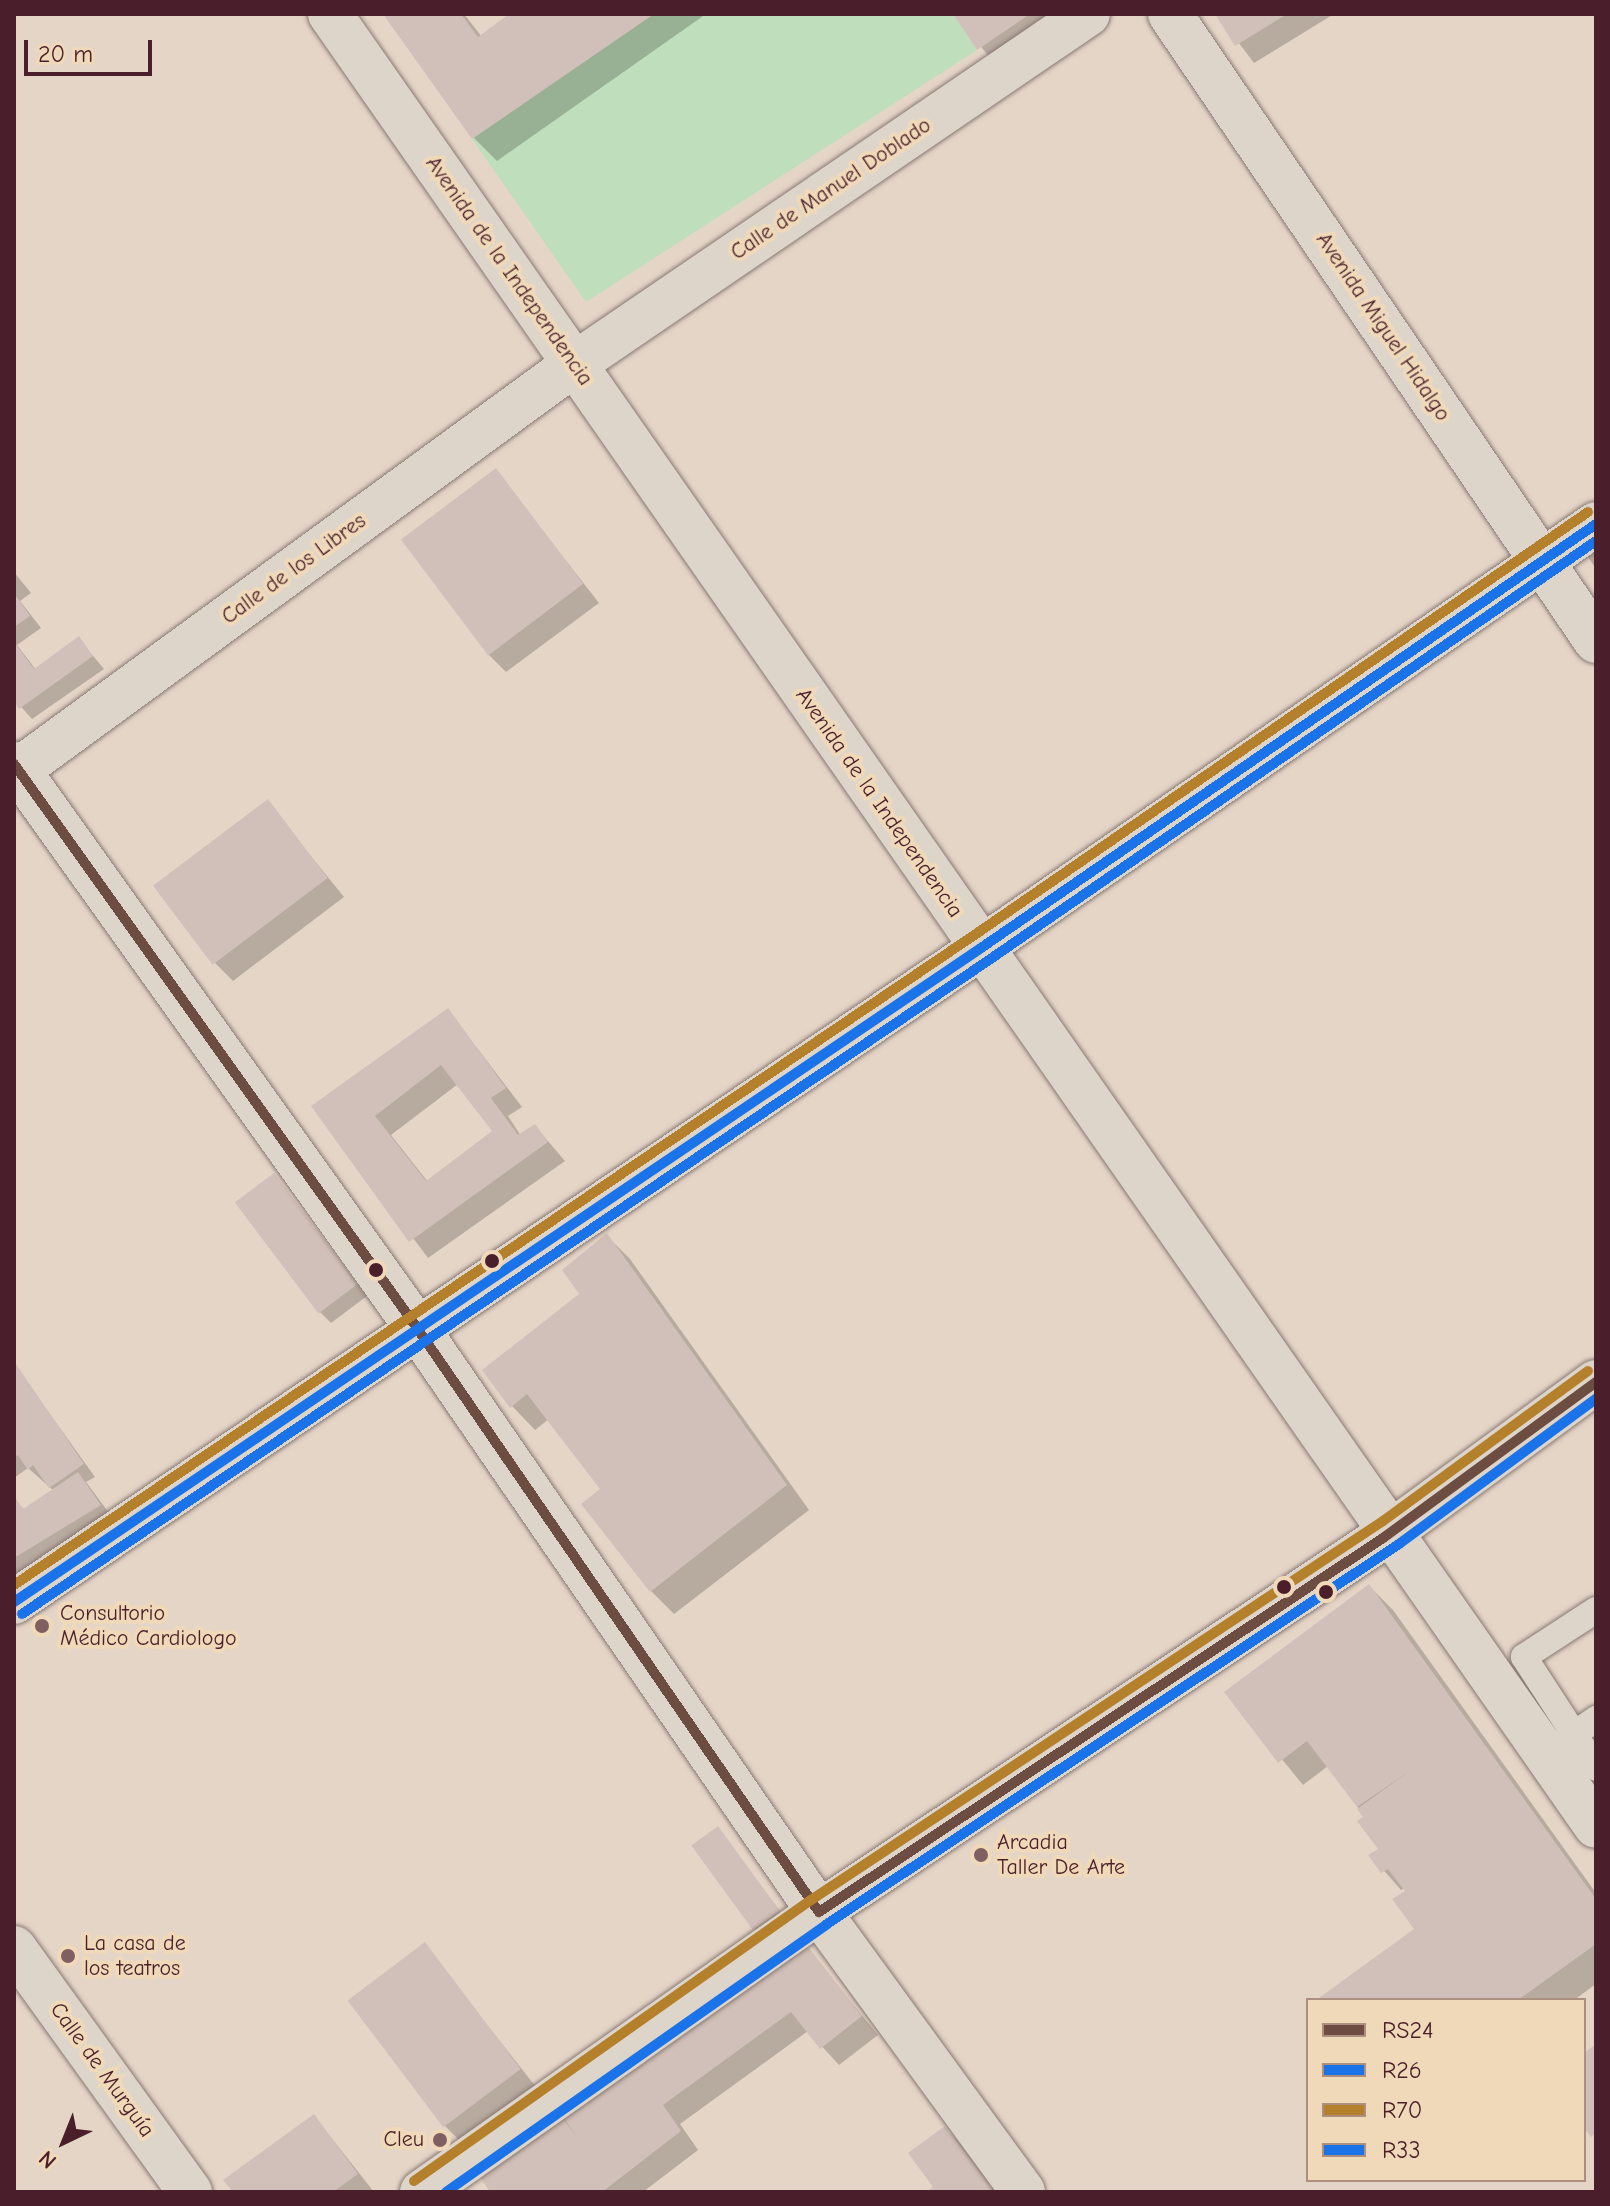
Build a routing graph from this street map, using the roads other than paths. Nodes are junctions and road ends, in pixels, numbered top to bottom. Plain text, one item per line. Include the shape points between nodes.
1 (330, 14) edge
2 (1088, 14) edge
3 (1170, 14) edge
4 (573, 365) junction
5 (1596, 524) edge
6 (1542, 562) junction
7 (1596, 641) edge
8 (15, 769) edge
9 (981, 948) junction
10 (417, 1328) junction
11 (1596, 1382) edge
12 (1387, 1535) junction
13 (14, 1602) edge
14 (1596, 1610) edge
15 (1596, 1719) edge
16 (1552, 1749) junction
17 (1596, 1768) edge
18 (1593, 1829) edge
19 (819, 1912) junction
20 (14, 1948) edge
21 (190, 2192) edge
22 (422, 2192) edge
23 (1023, 2192) edge

1 - 4 main road, Avenida de la Independencia
2 - 4 main road, Calle de Manuel Doblado
3 - 6 main road, Avenida Miguel Hidalgo
4 - 8 main road, Calle de los Libres
4 - 9 main road, Avenida de la Independencia
5 - 6 main road
6 - 7 main road, Avenida Miguel Hidalgo
6 - 9 main road
8 - 10 main road
9 - 10 main road
9 - 12 main road, Avenida de la Independencia
10 - 13 main road
10 - 19 main road
11 - 12 main road
12 - 16 main road, Avenida de la Independencia
12 - 19 main road
14 - 16 lane via 1524,1657
15 - 16 lane
16 - 17 lane
16 - 18 main road, Avenida de la Independencia
19 - 22 main road
19 - 23 main road
20 - 21 main road, Calle de Murguía

